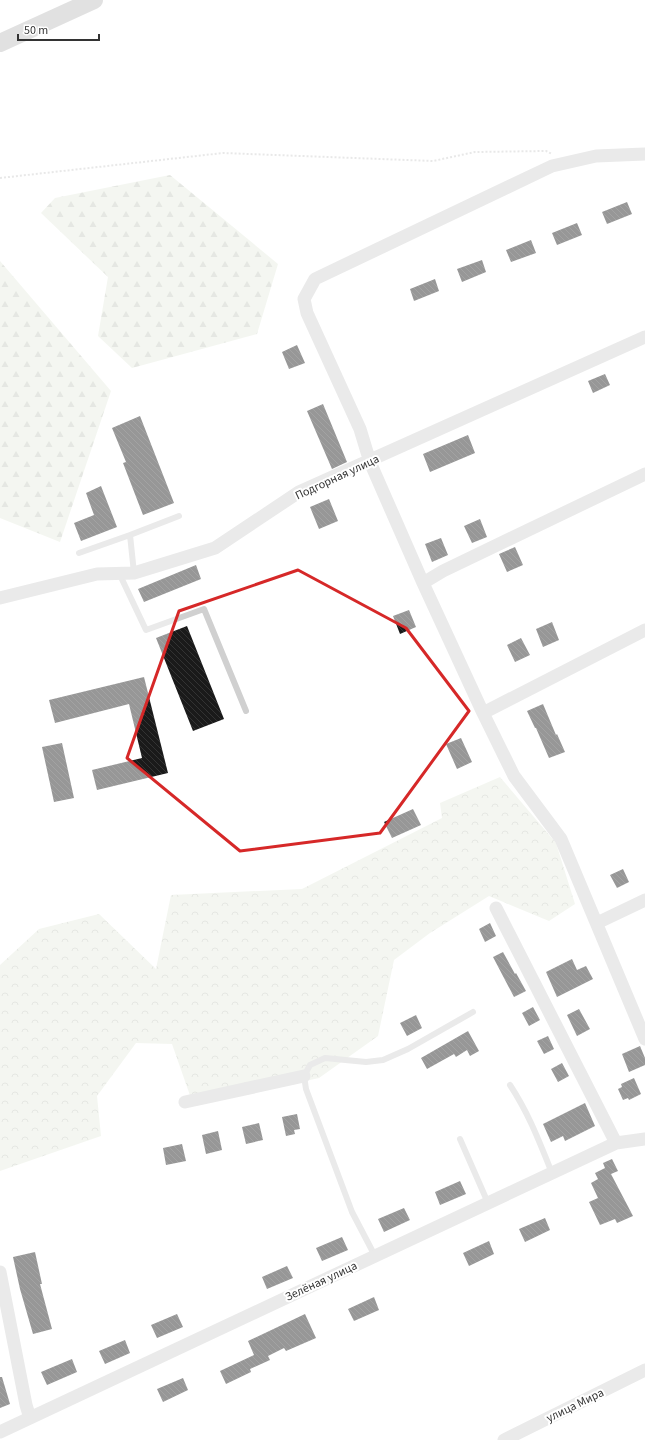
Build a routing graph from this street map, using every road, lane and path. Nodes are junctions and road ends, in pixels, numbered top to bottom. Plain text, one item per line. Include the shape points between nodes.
1 (94, 0) edge
2 (0, 43) edge
3 (645, 154) edge
4 (567, 162) junction
5 (0, 178) edge
6 (645, 336) edge
7 (370, 462) junction
8 (645, 474) edge
9 (179, 516) dead end
10 (130, 535) junction
11 (79, 553) dead end
12 (134, 572) junction
13 (119, 573) junction
14 (423, 583) junction
15 (0, 598) edge
16 (645, 630) edge
17 (246, 711) dead end
18 (483, 712) junction
19 (645, 900) edge
20 (496, 908) dead end
21 (597, 923) junction
22 (473, 1012) dead end
23 (645, 1039) edge
24 (304, 1076) junction
25 (510, 1086) dead end
26 (185, 1102) dead end
27 (460, 1139) dead end
28 (645, 1139) edge
29 (616, 1143) junction
30 (552, 1173) junction
31 (488, 1203) junction
32 (375, 1256) junction
33 (0, 1272) edge
34 (645, 1370) edge
35 (30, 1418) junction
36 (0, 1432) edge
37 (504, 1440) edge

1 - 2 main road
3 - 4 street via 596,156
4 - 5 path via 546,151 475,152 433,161 223,152
4 - 7 street via 552,166 315,279 304,299 307,313 360,429
6 - 7 street, Подгорная улица
7 - 12 street, Подгорная улица via 299,492 215,548
7 - 14 street
8 - 14 street
9 - 10 lane
10 - 11 lane
10 - 12 lane
12 - 13 street, Подгорная улица
13 - 15 street, Подгорная улица via 97,574
13 - 17 lane via 146,630 204,609
14 - 18 street
16 - 18 street
18 - 21 street via 514,776 561,839
19 - 21 street
20 - 29 street
21 - 23 street
22 - 24 lane via 408,1049 383,1060 366,1062 325,1058 310,1065
24 - 26 street
24 - 32 lane via 306,1089 352,1212
25 - 30 lane via 532,1123
27 - 31 lane
28 - 29 street, Зелёная улица
29 - 30 street, Зелёная улица
30 - 31 street, Зелёная улица
31 - 32 street, Зелёная улица
32 - 35 street, Зелёная улица
33 - 35 street
34 - 37 street, улица Мирa
35 - 36 street, Зелёная улица

